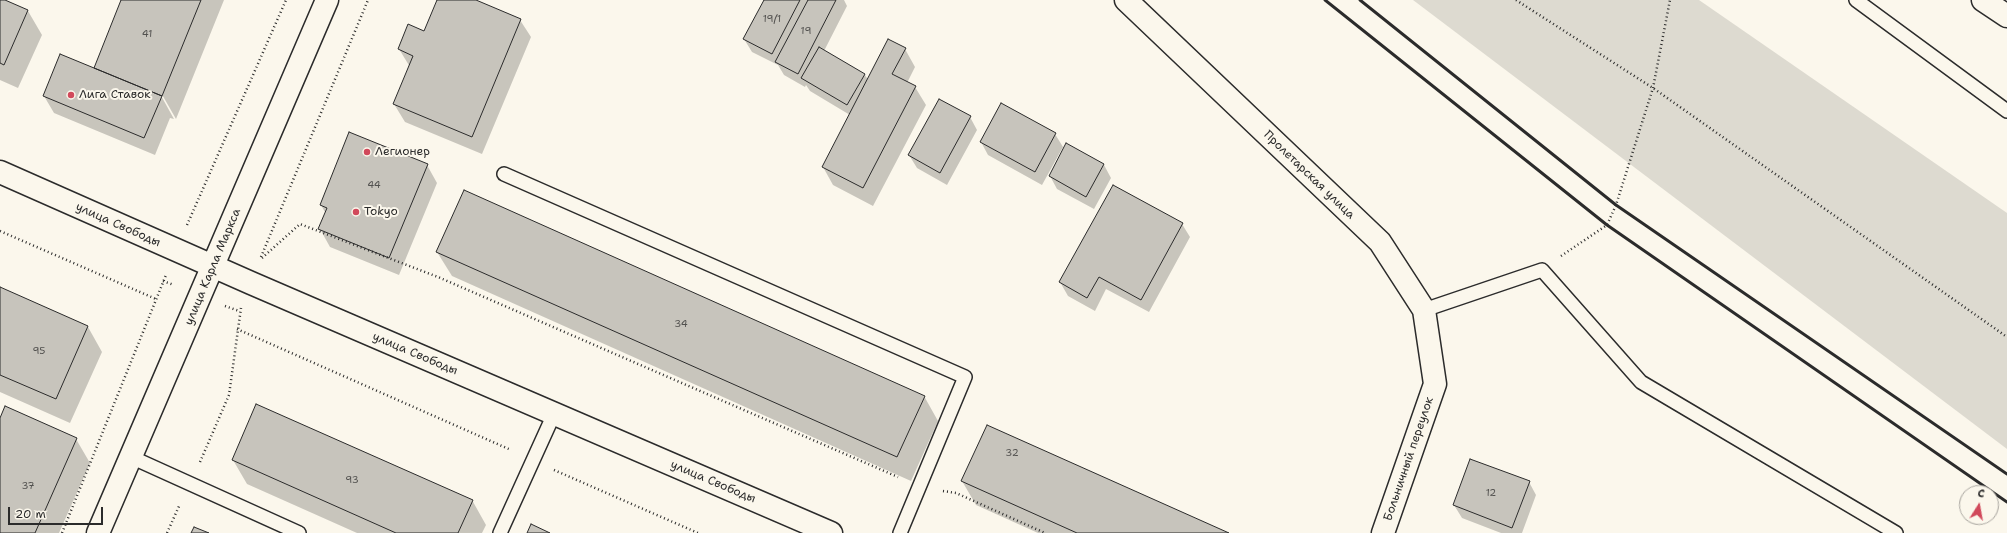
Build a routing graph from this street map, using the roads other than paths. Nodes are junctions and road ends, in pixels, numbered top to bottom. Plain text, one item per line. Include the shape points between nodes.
1 (327, 0) edge
2 (1126, 0) edge
3 (1856, 0) edge
4 (1983, 0) edge
5 (2007, 16) edge
6 (2007, 111) edge
7 (0, 172) edge
8 (504, 174) dead end
9 (214, 267) junction
10 (1424, 310) junction
11 (1435, 384) joint
12 (554, 414) junction
13 (131, 457) junction
14 (272, 527) edge
15 (98, 533) edge
16 (299, 533) edge
17 (500, 533) edge
18 (831, 533) edge
19 (900, 533) edge
20 (1383, 533) edge
21 (1896, 533) edge

1 - 9 street, улица Карла Маркса
2 - 10 street, Пролетарская улица via 1380,242
3 - 6 lane
4 - 5 street
7 - 9 street, улица Свободы
8 - 19 lane via 966,377
9 - 12 street, улица Свободы
9 - 13 street, улица Карла Маркса
10 - 11 street, Пролетарская улица
10 - 21 lane via 1542,270 1641,382
11 - 20 street, Больничный переулок
12 - 17 lane
12 - 18 street, улица Свободы
13 - 14 lane via 190,483
13 - 15 street, улица Карла Маркса
14 - 16 lane

